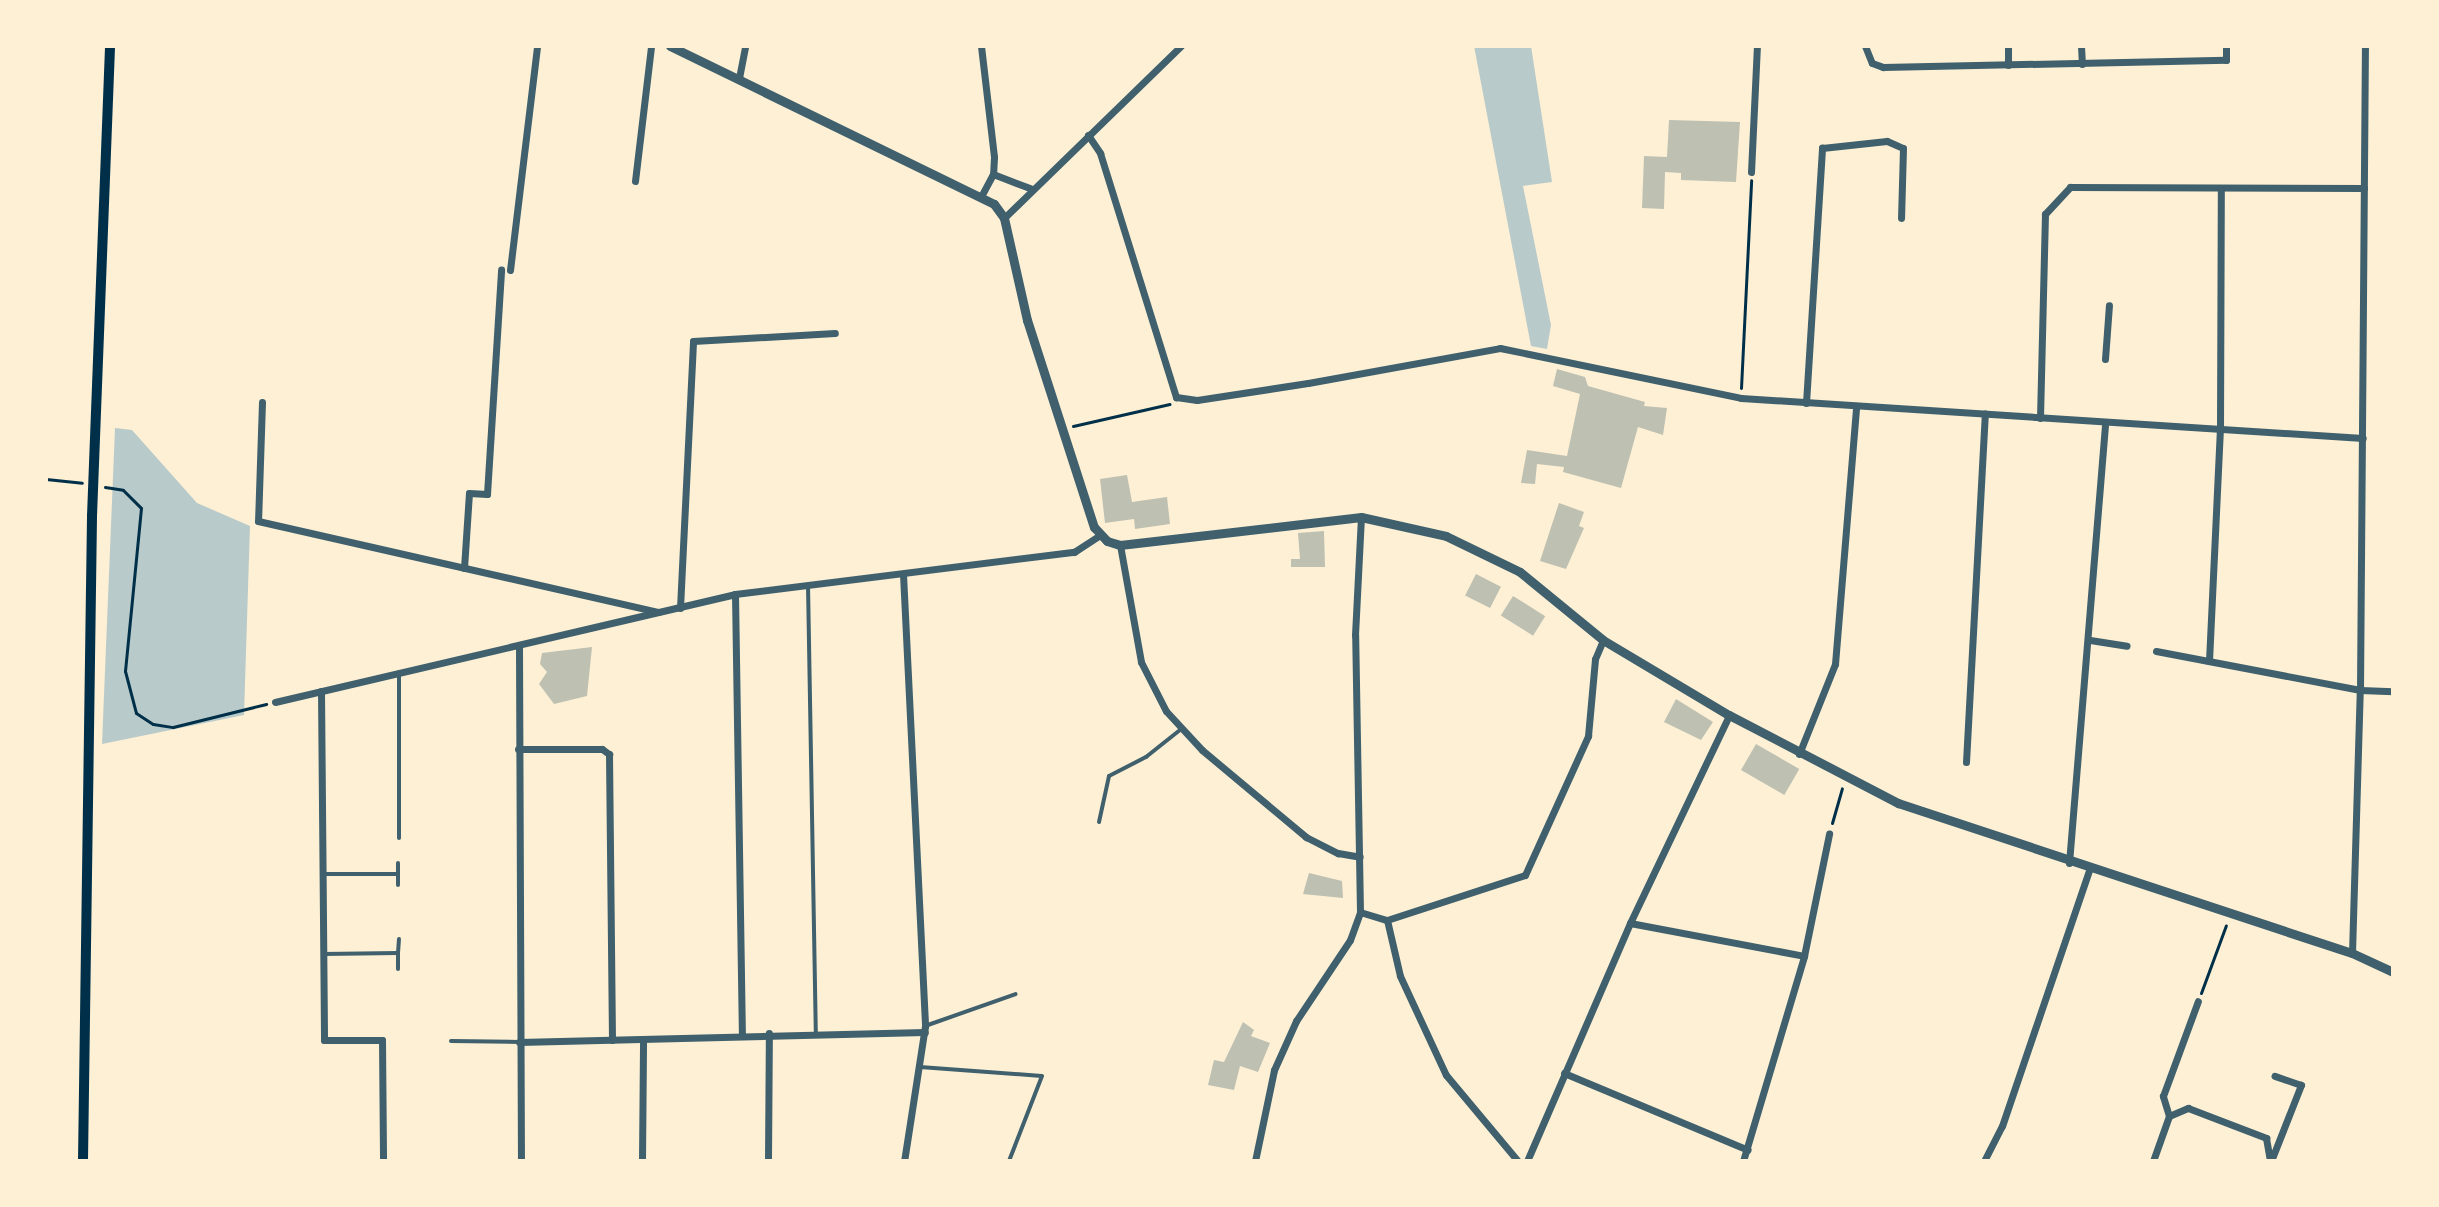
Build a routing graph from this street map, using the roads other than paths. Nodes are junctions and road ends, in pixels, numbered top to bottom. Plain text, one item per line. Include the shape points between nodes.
1 (110, 46) edge
2 (537, 46) edge
3 (651, 46) edge
4 (670, 46) edge
5 (745, 46) edge
6 (981, 46) edge
7 (1181, 46) edge
8 (1757, 46) edge
9 (1865, 46) edge
10 (2008, 46) edge
11 (2081, 46) edge
12 (2226, 46) edge
13 (2365, 46) edge
14 (2082, 64) junction
15 (2008, 65) junction
16 (739, 78) junction
17 (1088, 135) junction
18 (1751, 172) road end
19 (993, 174) junction
20 (635, 181) dead end
21 (1030, 188) junction
22 (2221, 188) junction
23 (2364, 188) junction
24 (982, 195) junction
25 (1004, 218) junction
26 (1901, 218) dead end
27 (2109, 305) dead end
28 (835, 333) dead end
29 (2105, 359) dead end
30 (262, 402) dead end
31 (1806, 403) junction
32 (1856, 406) junction
33 (1985, 414) junction
34 (2040, 418) junction
35 (2105, 423) junction
36 (2220, 428) junction
37 (2363, 438) junction
38 (1361, 517) junction
39 (1099, 536) junction
40 (1120, 545) junction
41 (464, 568) junction
42 (903, 574) junction
43 (808, 585) junction
44 (735, 594) junction
45 (680, 608) junction
46 (663, 613) junction
47 (1603, 640) junction
48 (2090, 640) junction
49 (519, 646) junction
50 (2127, 646) dead end
51 (2156, 651) dead end
52 (2209, 661) junction
53 (399, 672) junction
54 (2360, 690) junction
55 (321, 691) junction
56 (2393, 691) edge
57 (275, 702) road end
58 (1729, 715) junction
59 (1180, 730) junction
60 (518, 749) junction
61 (1799, 754) junction
62 (1966, 762) dead end
63 (1099, 822) dead end
64 (1829, 834) road end
65 (399, 838) dead end
66 (1360, 857) junction
67 (398, 863) dead end
68 (2068, 863) junction
69 (2089, 870) junction
70 (323, 874) junction
71 (398, 874) junction
72 (398, 885) dead end
73 (1360, 912) junction
74 (1387, 920) junction
75 (1630, 923) junction
76 (399, 939) dead end
77 (398, 953) junction
78 (2352, 953) junction
79 (323, 954) junction
80 (1804, 956) junction
81 (398, 969) dead end
82 (2393, 972) edge
83 (1016, 994) dead end
84 (2198, 1001) road end
85 (925, 1029) junction
86 (769, 1033) junction
87 (816, 1033) junction
88 (742, 1034) junction
89 (612, 1040) junction
90 (643, 1040) junction
91 (451, 1041) dead end
92 (519, 1042) junction
93 (920, 1067) junction
94 (1564, 1073) junction
95 (2275, 1076) dead end
96 (2169, 1116) junction
97 (1748, 1150) junction
98 (83, 1161) edge
99 (383, 1161) edge
100 (521, 1161) edge
101 (642, 1161) edge
102 (768, 1161) edge
103 (904, 1161) edge
104 (1009, 1161) edge
105 (1255, 1161) edge
106 (1518, 1161) edge
107 (1527, 1161) edge
108 (1743, 1161) edge
109 (1984, 1161) edge
110 (2153, 1161) edge
111 (2270, 1161) edge

1 - 98 main road via 92,516
2 - 41 street via 506,269 487,494 469,493
3 - 20 street
4 - 16 street
5 - 16 street
6 - 19 street
7 - 17 street
8 - 18 street
9 - 15 street via 1872,63 1883,67
10 - 15 street
11 - 14 street
12 - 14 street via 2226,60
13 - 23 street
14 - 15 street
16 - 24 street
17 - 21 street
17 - 31 street via 1100,153 1176,397 1197,400 1280,388 1500,348 1741,398
19 - 21 street
19 - 24 street
21 - 25 street
22 - 23 street
22 - 34 street via 2070,187 2045,214
22 - 36 street
23 - 37 street
24 - 25 street
25 - 39 street via 1027,320
26 - 31 street via 1903,148 1887,141 1822,148
27 - 29 street
28 - 45 street via 693,341
30 - 41 street via 258,521
31 - 32 street
32 - 33 street
32 - 61 street via 1835,664
33 - 34 street
33 - 62 street
34 - 35 street
35 - 36 street
35 - 48 street
36 - 37 street
36 - 52 street
37 - 54 street
38 - 40 street
38 - 47 street via 1421,528 1477,547 1520,572
38 - 66 street via 1355,622
39 - 40 street
39 - 42 street via 1074,552
40 - 59 street via 1141,662
41 - 46 street
42 - 43 street
42 - 85 street
43 - 44 street
43 - 87 lane
44 - 45 street
44 - 88 street
45 - 46 street
46 - 49 street
47 - 58 street
47 - 74 street via 1595,659 1588,736 1525,875
48 - 50 street
48 - 68 street
49 - 53 street
49 - 60 street
51 - 52 street
52 - 54 street
53 - 55 street
53 - 65 lane
54 - 56 street
54 - 78 street
55 - 57 street
55 - 70 street
58 - 61 street
58 - 75 street
59 - 63 lane via 1146,757 1109,776
59 - 66 street via 1306,837
60 - 89 street via 602,749 609,754
60 - 92 street
61 - 68 street via 1912,808
64 - 80 street
66 - 73 street
67 - 71 lane
68 - 69 street
69 - 78 street
69 - 109 street via 2002,1126
70 - 71 lane
70 - 79 street
71 - 72 lane
73 - 74 street
73 - 105 street via 1350,940 1296,1021 1274,1070
74 - 106 street via 1403,983 1446,1075
75 - 80 street
75 - 94 street
76 - 77 lane
77 - 79 lane
77 - 81 lane
78 - 82 street
79 - 99 street via 324,1040 382,1040
80 - 97 street
83 - 85 lane
84 - 96 street via 2163,1096
85 - 87 street
85 - 93 street
86 - 87 street
86 - 88 street
86 - 102 street
88 - 90 street
89 - 90 street
89 - 92 street
90 - 101 street
91 - 92 lane
92 - 100 street
93 - 103 street
93 - 104 lane via 1042,1076
94 - 97 street
94 - 107 street
95 - 111 street via 2301,1085
96 - 110 street
96 - 111 street via 2188,1108 2266,1138
97 - 108 street

